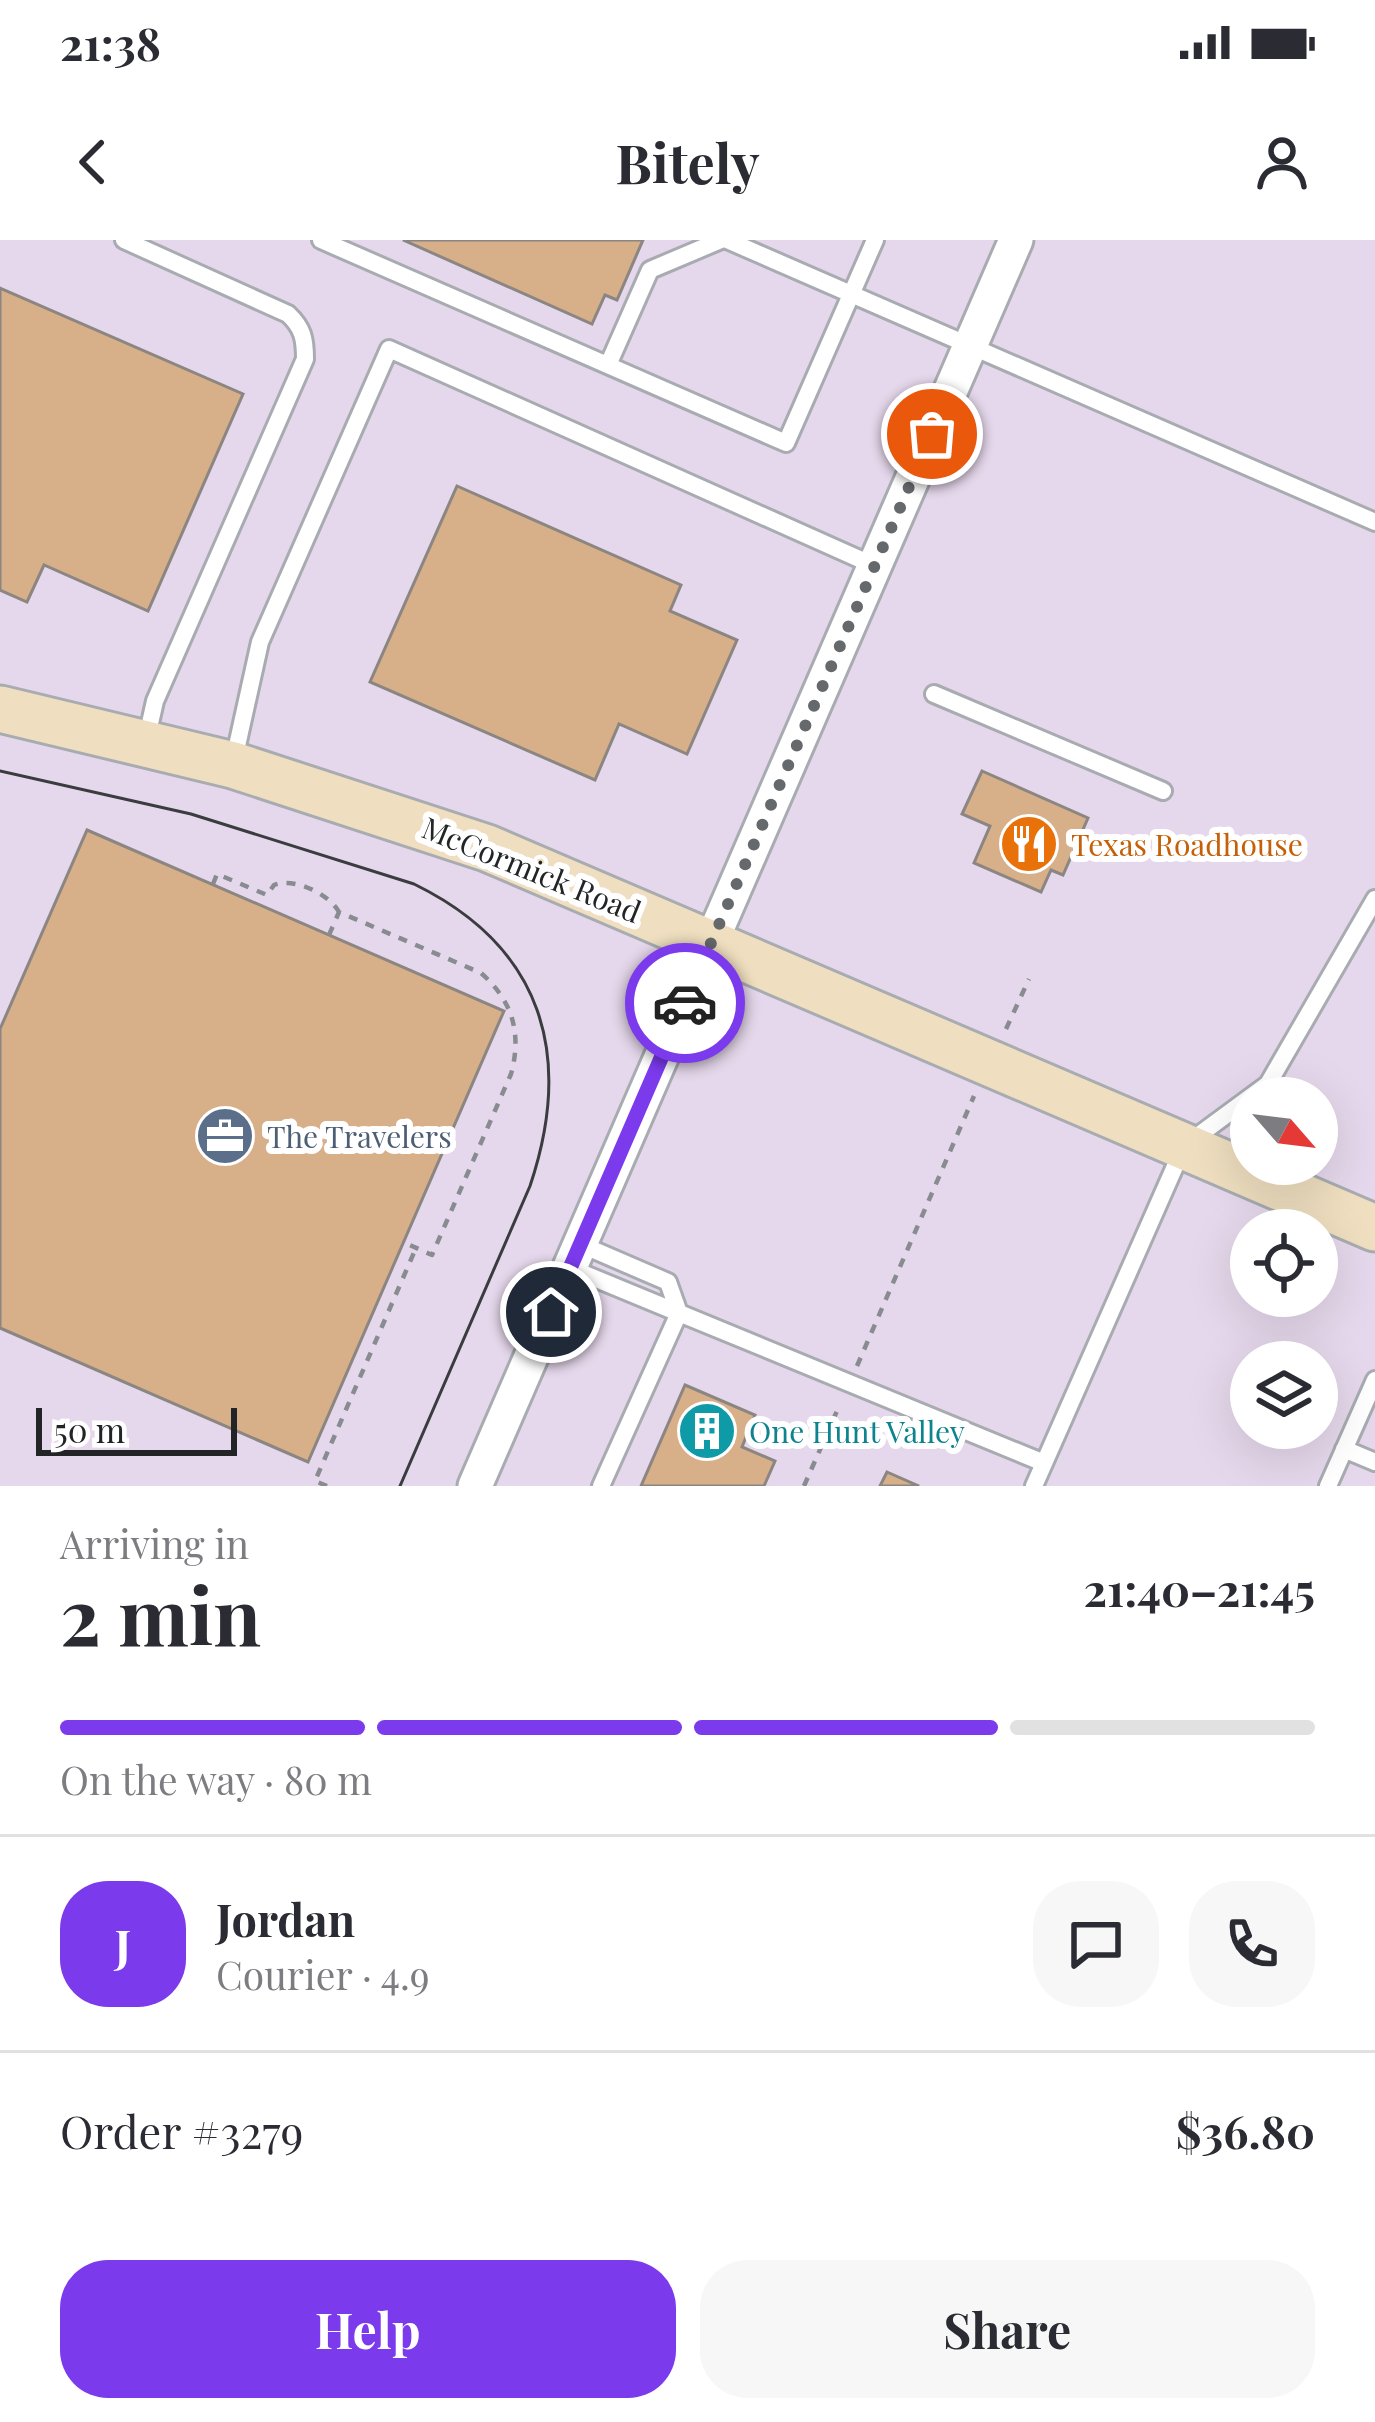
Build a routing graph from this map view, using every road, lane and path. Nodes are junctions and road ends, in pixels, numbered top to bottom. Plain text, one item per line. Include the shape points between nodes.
1 (124, 240) edge
2 (321, 240) edge
3 (724, 240) edge
4 (875, 240) edge
5 (1016, 240) edge
6 (851, 294) junction
7 (970, 346) junction
8 (608, 365) junction
9 (1375, 522) edge
10 (875, 566) junction
11 (934, 694) dead end
12 (0, 709) edge
13 (145, 742) junction
14 (233, 765) junction
15 (1163, 791) dead end
16 (213, 884) dead end
17 (1374, 904) edge
18 (339, 912) junction
19 (328, 935) dead end
20 (711, 944) junction
21 (1029, 979) dead end
22 (1006, 1029) dead end
23 (974, 1096) dead end
24 (1184, 1146) junction
25 (1375, 1228) edge
26 (403, 1242) dead end
27 (416, 1248) junction
28 (575, 1256) junction
29 (679, 1313) junction
30 (1375, 1380) edge
31 (849, 1383) junction
32 (1344, 1449) junction
33 (1375, 1462) edge
34 (1044, 1463) junction
35 (327, 1486) edge
36 (475, 1486) edge
37 (601, 1486) edge
38 (804, 1486) edge
39 (1034, 1486) edge
40 (1328, 1486) edge

1 - 13 lane via 289,314 305,343 305,359 155,700
2 - 8 lane
3 - 6 lane
3 - 8 lane via 650,270
4 - 6 lane
5 - 7 street
6 - 7 lane
6 - 8 lane via 786,443
7 - 9 lane
7 - 10 street
10 - 14 lane via 389,349 260,643
10 - 20 street
11 - 15 lane
12 - 13 main road, McCormick Road
13 - 14 main road, McCormick Road
14 - 20 main road, McCormick Road via 487,848
16 - 18 path via 217,874 267,895 291,881
17 - 24 lane via 1268,1084
18 - 19 path
18 - 27 path via 481,974 513,1016 511,1074 432,1256
20 - 24 main road, McCormick Road
20 - 28 street
21 - 22 path
23 - 31 path
24 - 25 main road, McCormick Road
24 - 34 lane
26 - 27 path
27 - 35 path via 315,1481
28 - 29 lane
28 - 36 street
29 - 31 lane
29 - 37 lane
30 - 32 lane
31 - 34 lane
31 - 38 path
32 - 33 lane
32 - 40 lane
34 - 39 lane

